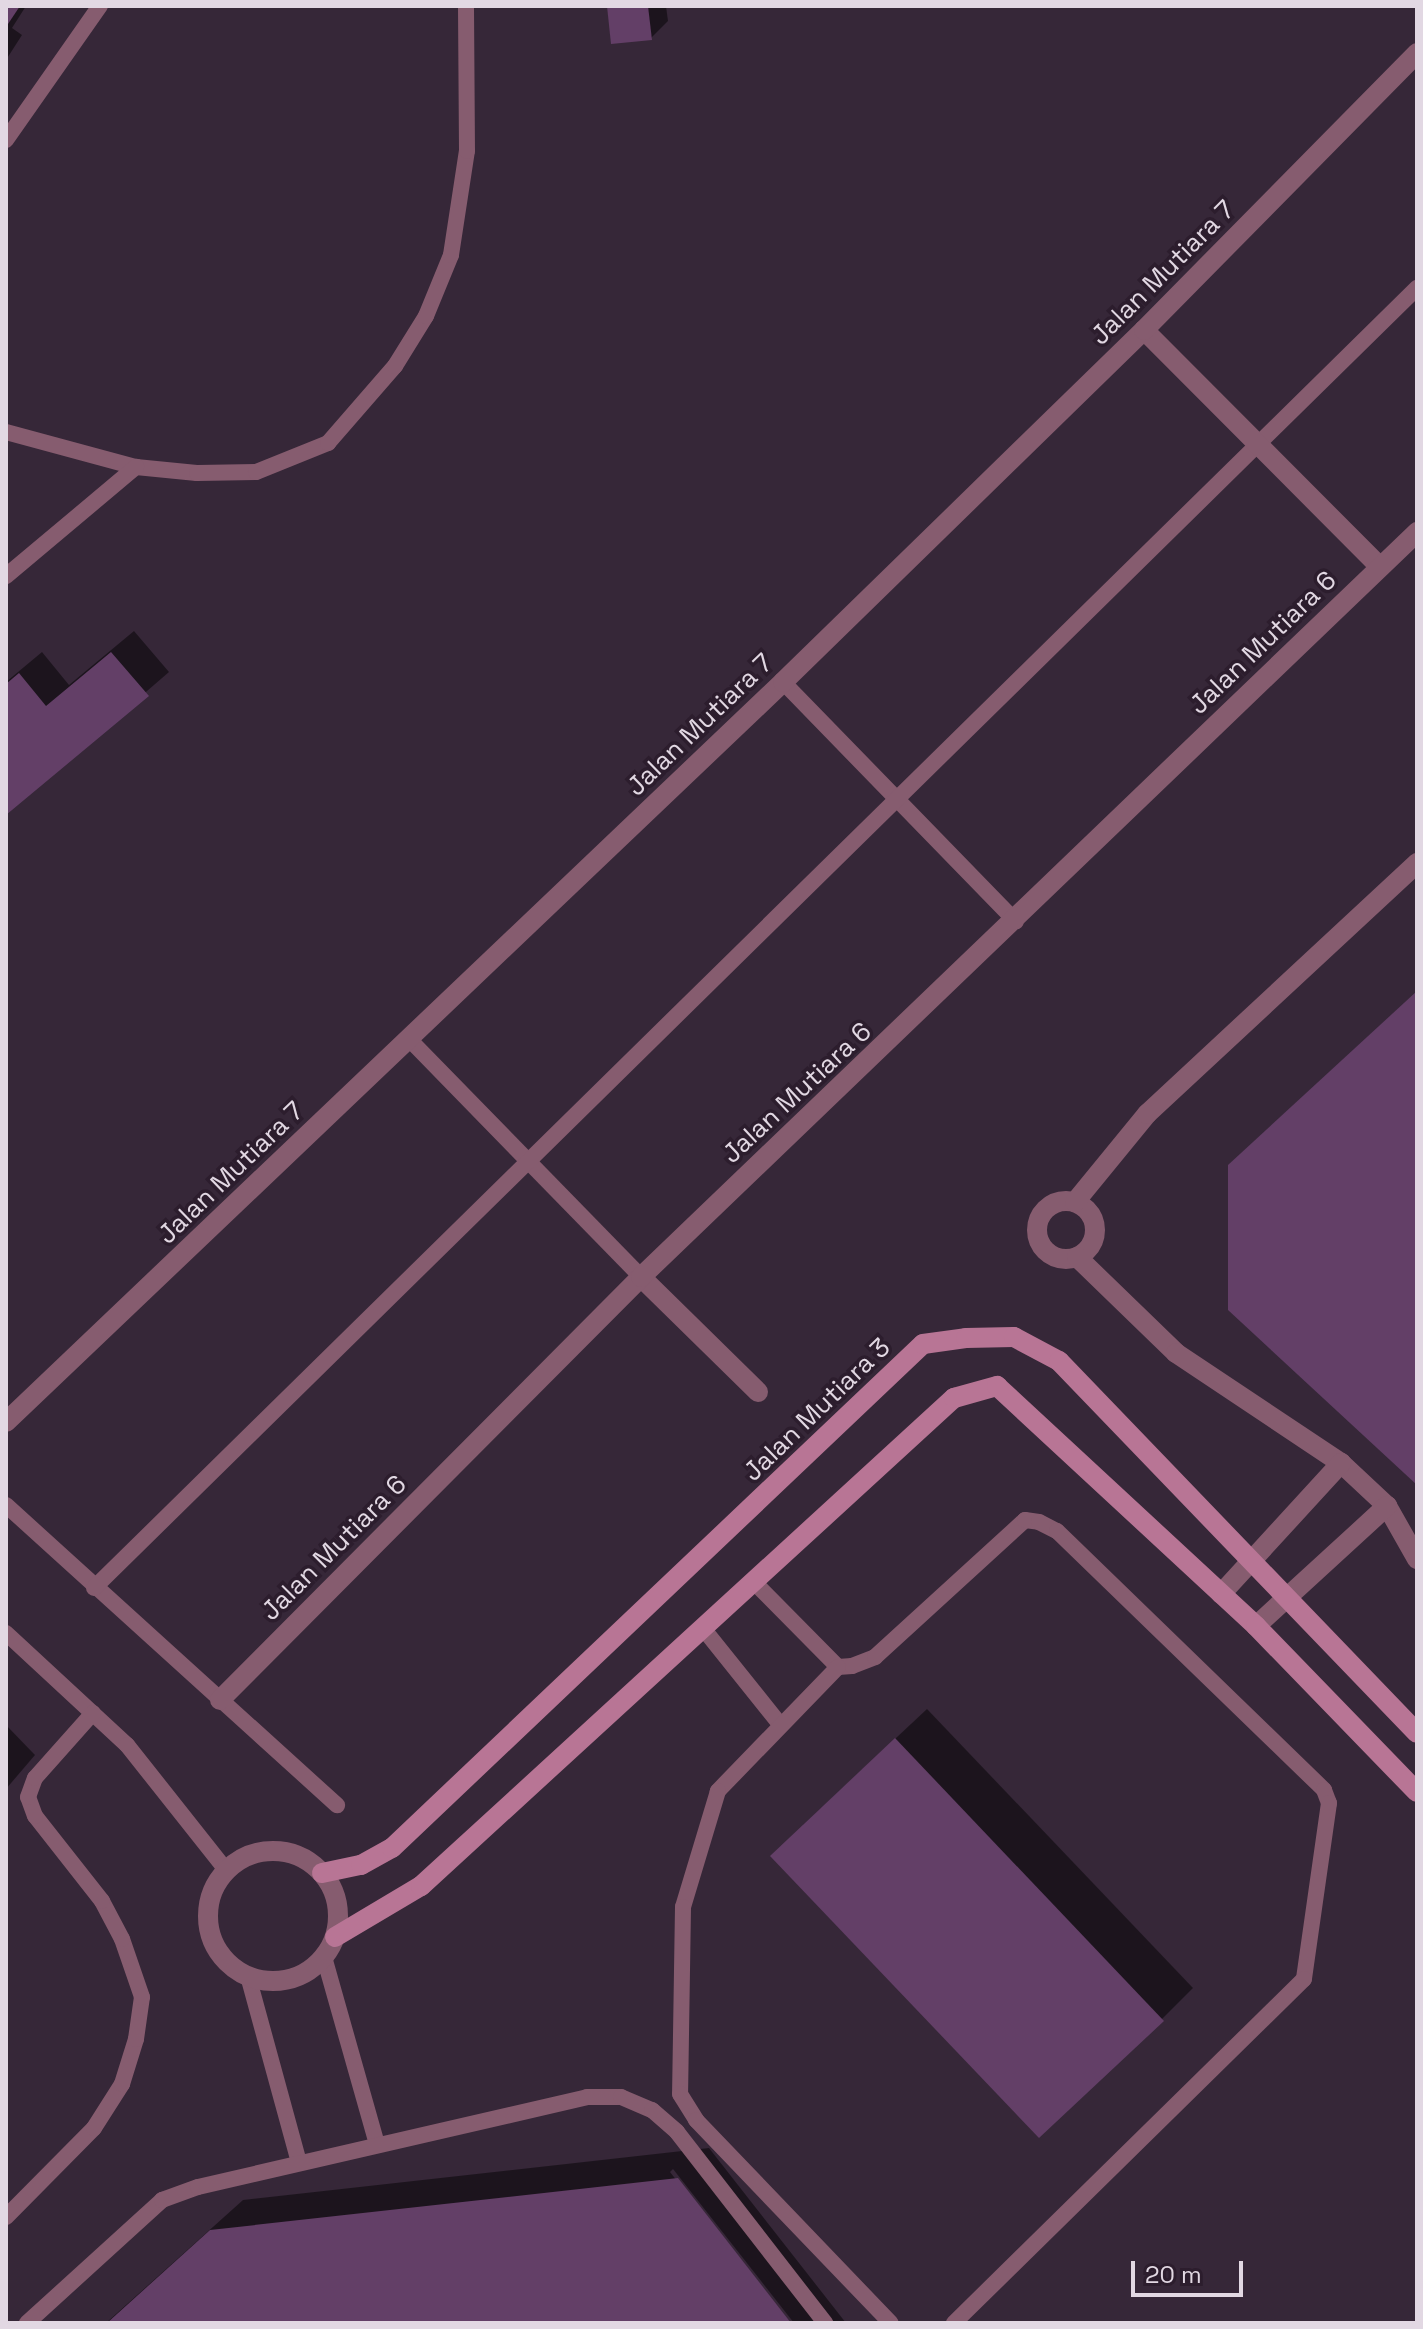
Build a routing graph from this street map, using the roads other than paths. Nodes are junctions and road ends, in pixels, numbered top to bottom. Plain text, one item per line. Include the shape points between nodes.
1 (100, 6) edge
2 (466, 6) edge
3 (1417, 53) edge
4 (6, 140) edge
5 (1417, 288) edge
6 (1144, 330) junction
7 (6, 432) edge
8 (1258, 441) junction
9 (136, 467) junction
10 (1417, 532) edge
11 (1379, 566) junction
12 (6, 576) edge
13 (783, 682) junction
14 (899, 799) junction
15 (1417, 863) edge
16 (1016, 922) junction
17 (409, 1039) junction
18 (530, 1159) junction
19 (1075, 1202) junction
20 (1077, 1257) junction
21 (641, 1277) junction
22 (758, 1392) dead end
23 (6, 1422) edge
24 (1341, 1463) junction
25 (6, 1505) edge
26 (1387, 1506) junction
27 (1417, 1559) edge
28 (1250, 1564) junction
29 (753, 1581) junction
30 (94, 1588) junction
31 (1221, 1594) junction
32 (1284, 1600) junction
33 (1256, 1626) junction
34 (702, 1627) junction
35 (6, 1633) edge
36 (838, 1667) junction
37 (220, 1700) junction
38 (93, 1713) junction
39 (779, 1723) junction
40 (1417, 1733) edge
41 (1417, 1792) edge
42 (337, 1805) dead end
43 (226, 1870) junction
44 (322, 1873) junction
45 (335, 1937) junction
46 (324, 1957) junction
47 (248, 1976) junction
48 (377, 2144) junction
49 (299, 2162) junction
50 (6, 2217) edge
51 (27, 2323) edge
52 (825, 2323) edge
53 (891, 2323) edge
54 (954, 2323) edge

1 - 4 lane
2 - 9 lane via 467,151 451,255 426,316 395,366 328,443 256,472
3 - 6 street, Jalan Mutiara 7
5 - 8 lane
6 - 8 street
6 - 13 street, Jalan Mutiara 7
7 - 9 lane
8 - 11 street
8 - 14 lane
9 - 12 lane
10 - 11 street, Jalan Mutiara 6
11 - 16 street, Jalan Mutiara 6
13 - 14 lane
13 - 17 street, Jalan Mutiara 7
14 - 16 lane
14 - 18 lane
15 - 19 street via 1147,1114
16 - 21 street, Jalan Mutiara 6
17 - 18 lane
17 - 23 street, Jalan Mutiara 7
18 - 21 lane
18 - 30 lane
19 - 20 street via 1087,1209 1095,1233 1091,1246
19 - 20 street via 1050,1205 1036,1227 1044,1252 1056,1258
20 - 24 street via 1176,1353
21 - 22 street
21 - 37 street, Jalan Mutiara 6
24 - 26 street
24 - 28 street
25 - 30 lane
26 - 27 street
26 - 32 street
28 - 31 street
28 - 32 street, Jalan Mutiara 3
28 - 44 street, Jalan Mutiara 3 via 1059,1361 1014,1337 923,1344 392,1848 361,1865
29 - 31 street via 954,1398 997,1386
29 - 34 street
29 - 36 lane
30 - 37 lane
31 - 33 street
32 - 33 street
32 - 40 street, Jalan Mutiara 3
33 - 41 street
34 - 39 lane
34 - 45 street via 421,1886
35 - 38 lane
36 - 39 lane
36 - 54 lane via 875,1657 1025,1520 1039,1522 1068,1542 1324,1790 1329,1803 1304,1979
37 - 42 lane
38 - 43 lane via 127,1745
38 - 50 lane via 35,1778 28,1797 35,1816 102,1901 122,1939 142,1997 136,2039 122,2084 94,2128
39 - 53 lane via 718,1791 683,1907 680,2094 696,2120
43 - 44 street via 244,1857 275,1852 306,1860
43 - 47 street via 207,1907 208,1929 223,1957
44 - 45 street via 334,1893
45 - 46 street
46 - 47 street via 289,1979
46 - 48 lane
47 - 49 lane
48 - 49 lane
48 - 52 lane via 587,2097 621,2097 677,2132
49 - 51 lane via 162,2200

